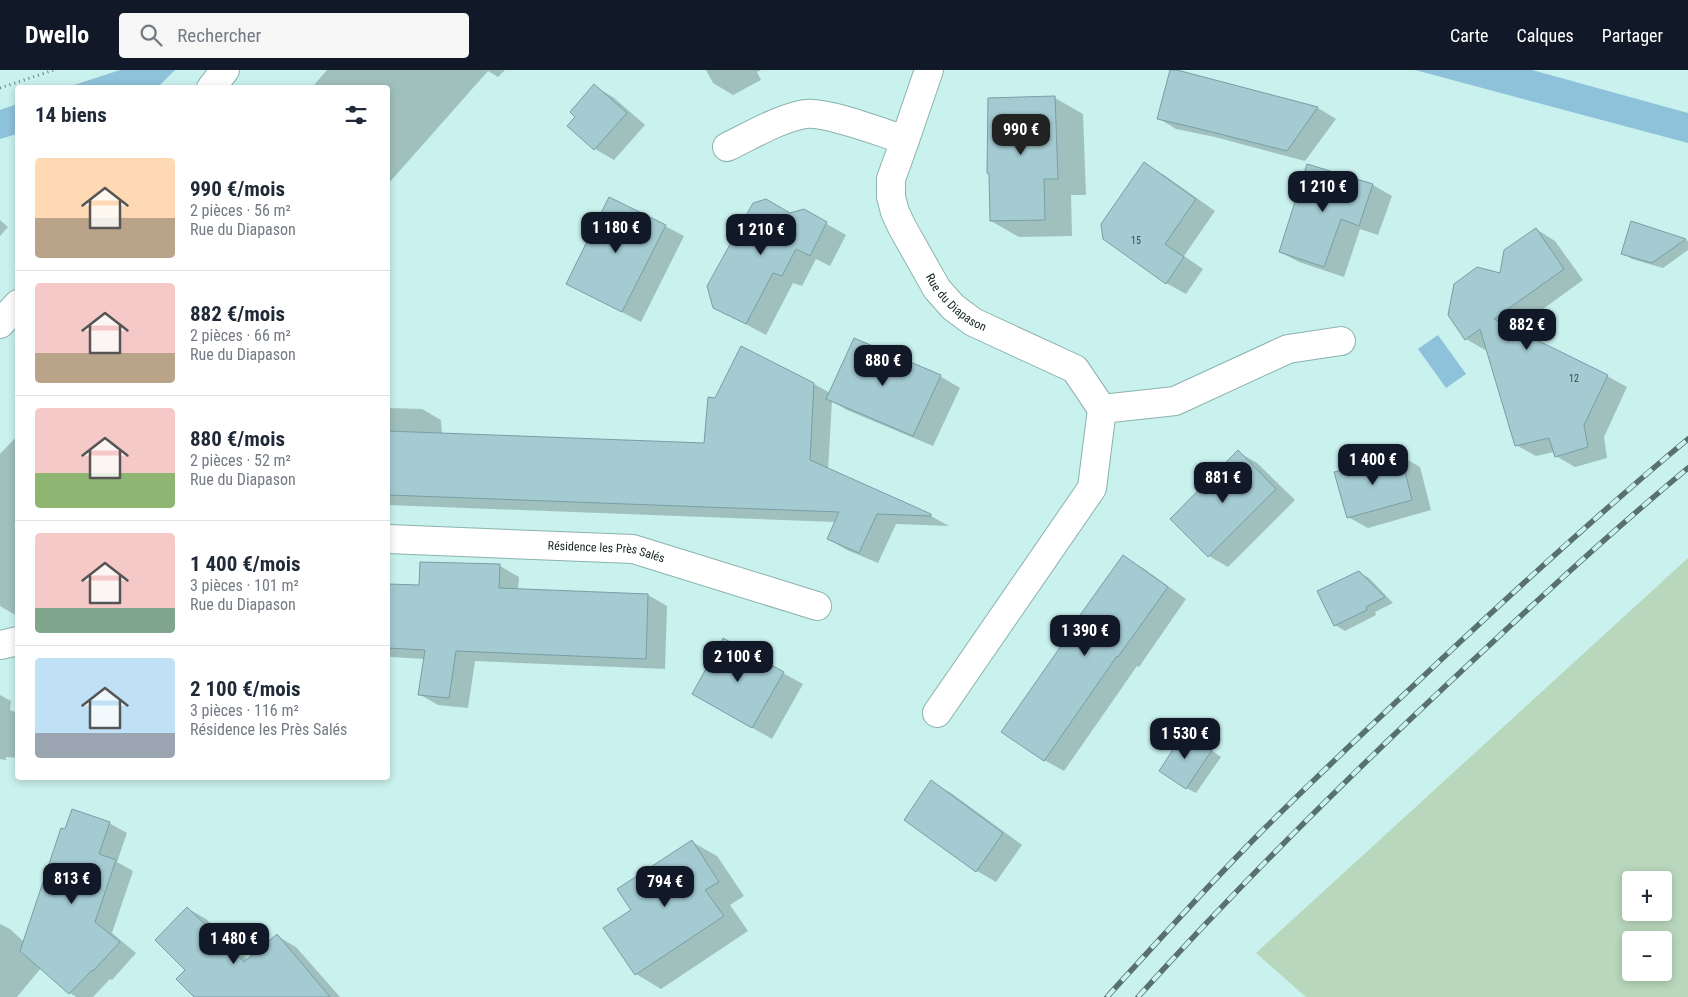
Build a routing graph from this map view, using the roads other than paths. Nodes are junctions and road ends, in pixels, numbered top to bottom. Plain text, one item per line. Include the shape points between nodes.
1 (225, 70) edge
2 (929, 70) edge
3 (213, 85) edge
4 (905, 140) junction
5 (727, 147) dead end
6 (15, 307) edge
7 (0, 324) edge
8 (1342, 341) dead end
9 (1102, 409) junction
10 (390, 539) edge
11 (817, 606) dead end
12 (15, 642) edge
13 (0, 645) edge
14 (937, 713) dead end

1 - 3 street
2 - 4 street, Rue du Diapason
4 - 5 street via 828,116 807,114
4 - 9 street, Rue du Diapason via 891,179 891,197 902,227 937,289 973,322 1075,369
6 - 7 street
8 - 9 street via 1288,349 1175,401
9 - 14 street via 1092,488
10 - 11 street, Résidence les Près Salés via 633,549
12 - 13 street

